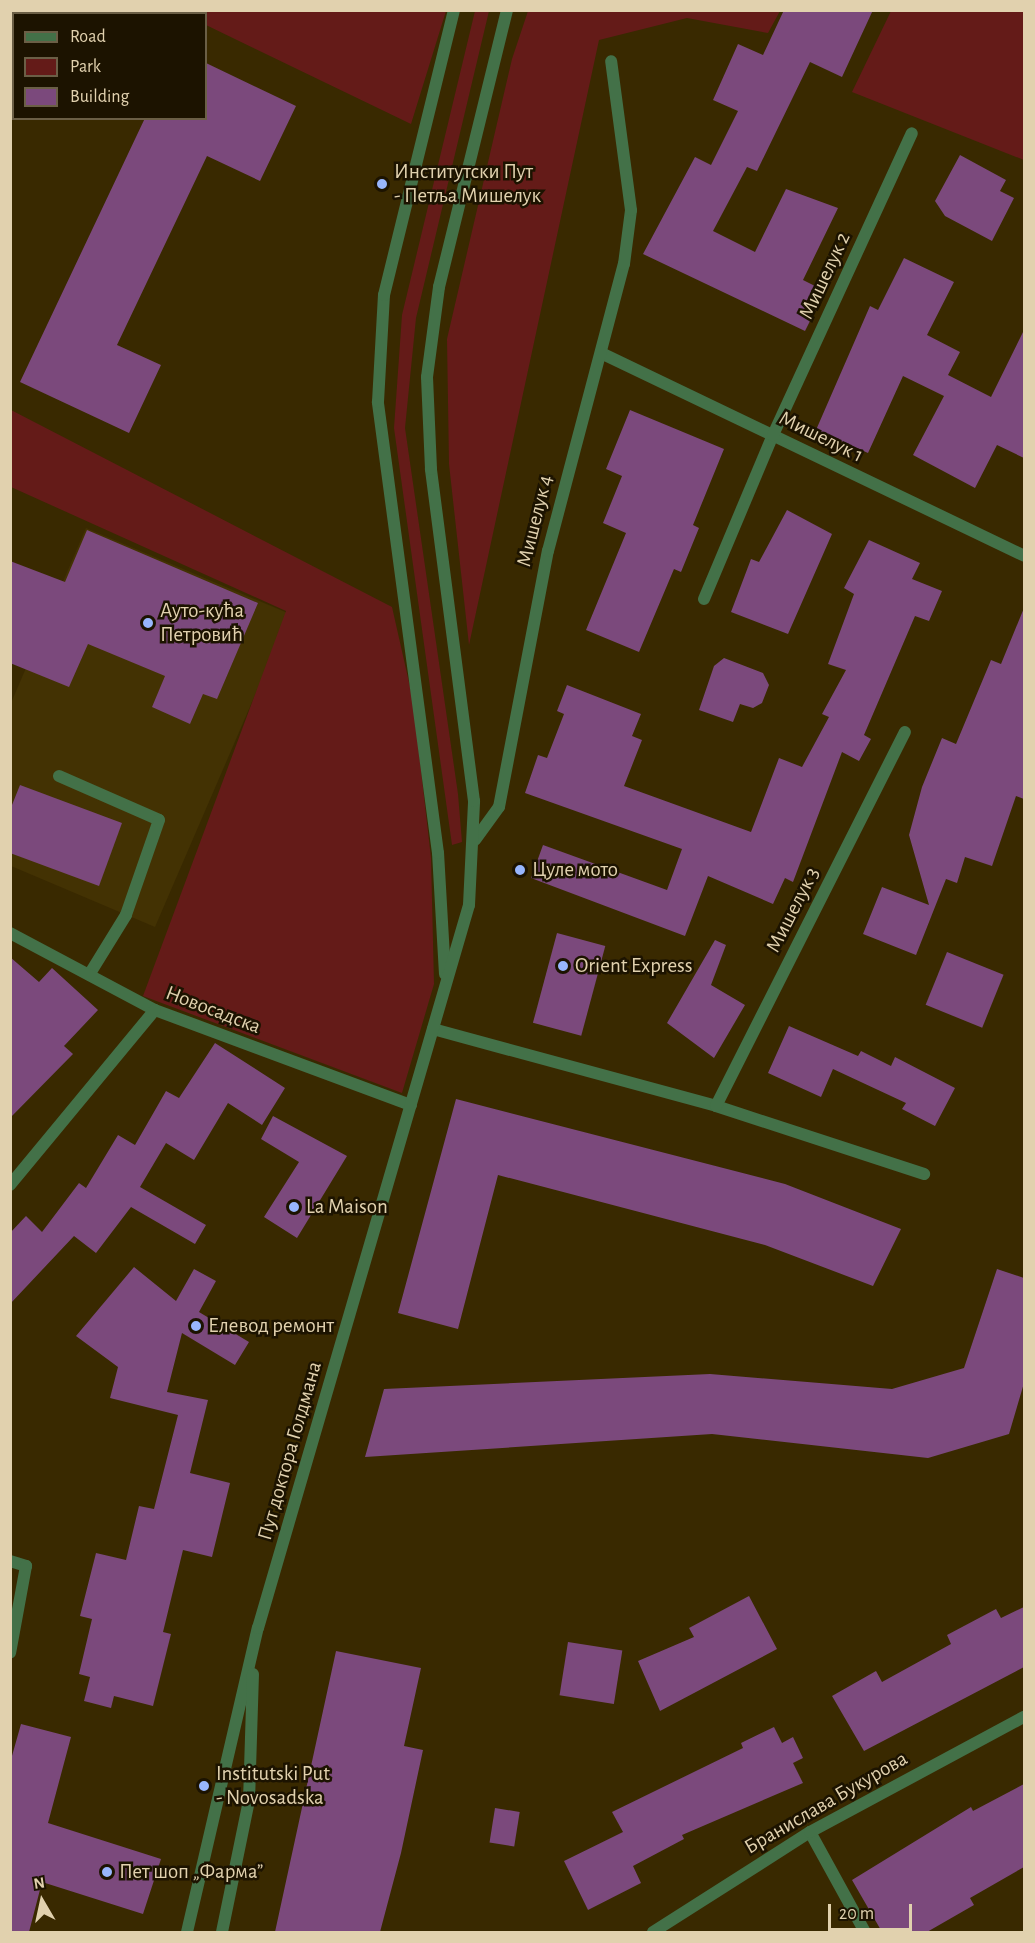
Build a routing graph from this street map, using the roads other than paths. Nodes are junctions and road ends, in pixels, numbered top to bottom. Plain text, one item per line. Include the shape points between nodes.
1 (454, 10) edge
2 (507, 10) edge
3 (611, 61) dead end
4 (912, 133) dead end
5 (601, 353) junction
6 (773, 435) junction
7 (1023, 552) edge
8 (704, 599) dead end
9 (905, 732) dead end
10 (59, 777) dead end
11 (475, 840) junction
12 (10, 933) edge
13 (89, 975) junction
14 (445, 984) junction
15 (155, 1010) junction
16 (433, 1029) junction
17 (411, 1105) junction
18 (716, 1106) junction
19 (924, 1174) dead end
20 (10, 1185) edge
21 (10, 1561) edge
22 (10, 1653) edge
23 (252, 1655) junction
24 (1024, 1717) edge
25 (810, 1832) junction
26 (187, 1932) edge
27 (222, 1932) edge
28 (653, 1932) edge
29 (865, 1932) edge

1 - 14 street via 384,295 378,402 438,853
2 - 11 street via 439,287 427,377 431,469 458,660
3 - 5 street, Мишелук 4 via 631,210 624,264
4 - 6 street, Мишелук 2
5 - 6 street, Мишелук 1
5 - 11 street, Мишелук 4 via 545,562 499,807
6 - 7 street, Мишелук 1
6 - 8 street, Мишелук 2
9 - 18 street, Мишелук 3
10 - 13 street via 159,820 126,915
11 - 14 street via 469,905
12 - 13 street, Новосадска
13 - 15 street, Новосадска
14 - 16 street, Пут доктора Голдмана
15 - 17 street, Новосадска
15 - 20 street
16 - 17 street, Пут доктора Голдмана
16 - 18 street
17 - 23 street, Пут доктора Голдмана
18 - 19 street
21 - 22 street via 26,1566
23 - 26 street, Пут доктора Голдмана
23 - 27 street via 251,1781
24 - 25 street, Бранислава Букурова
25 - 28 street, Бранислава Букурова
25 - 29 street

